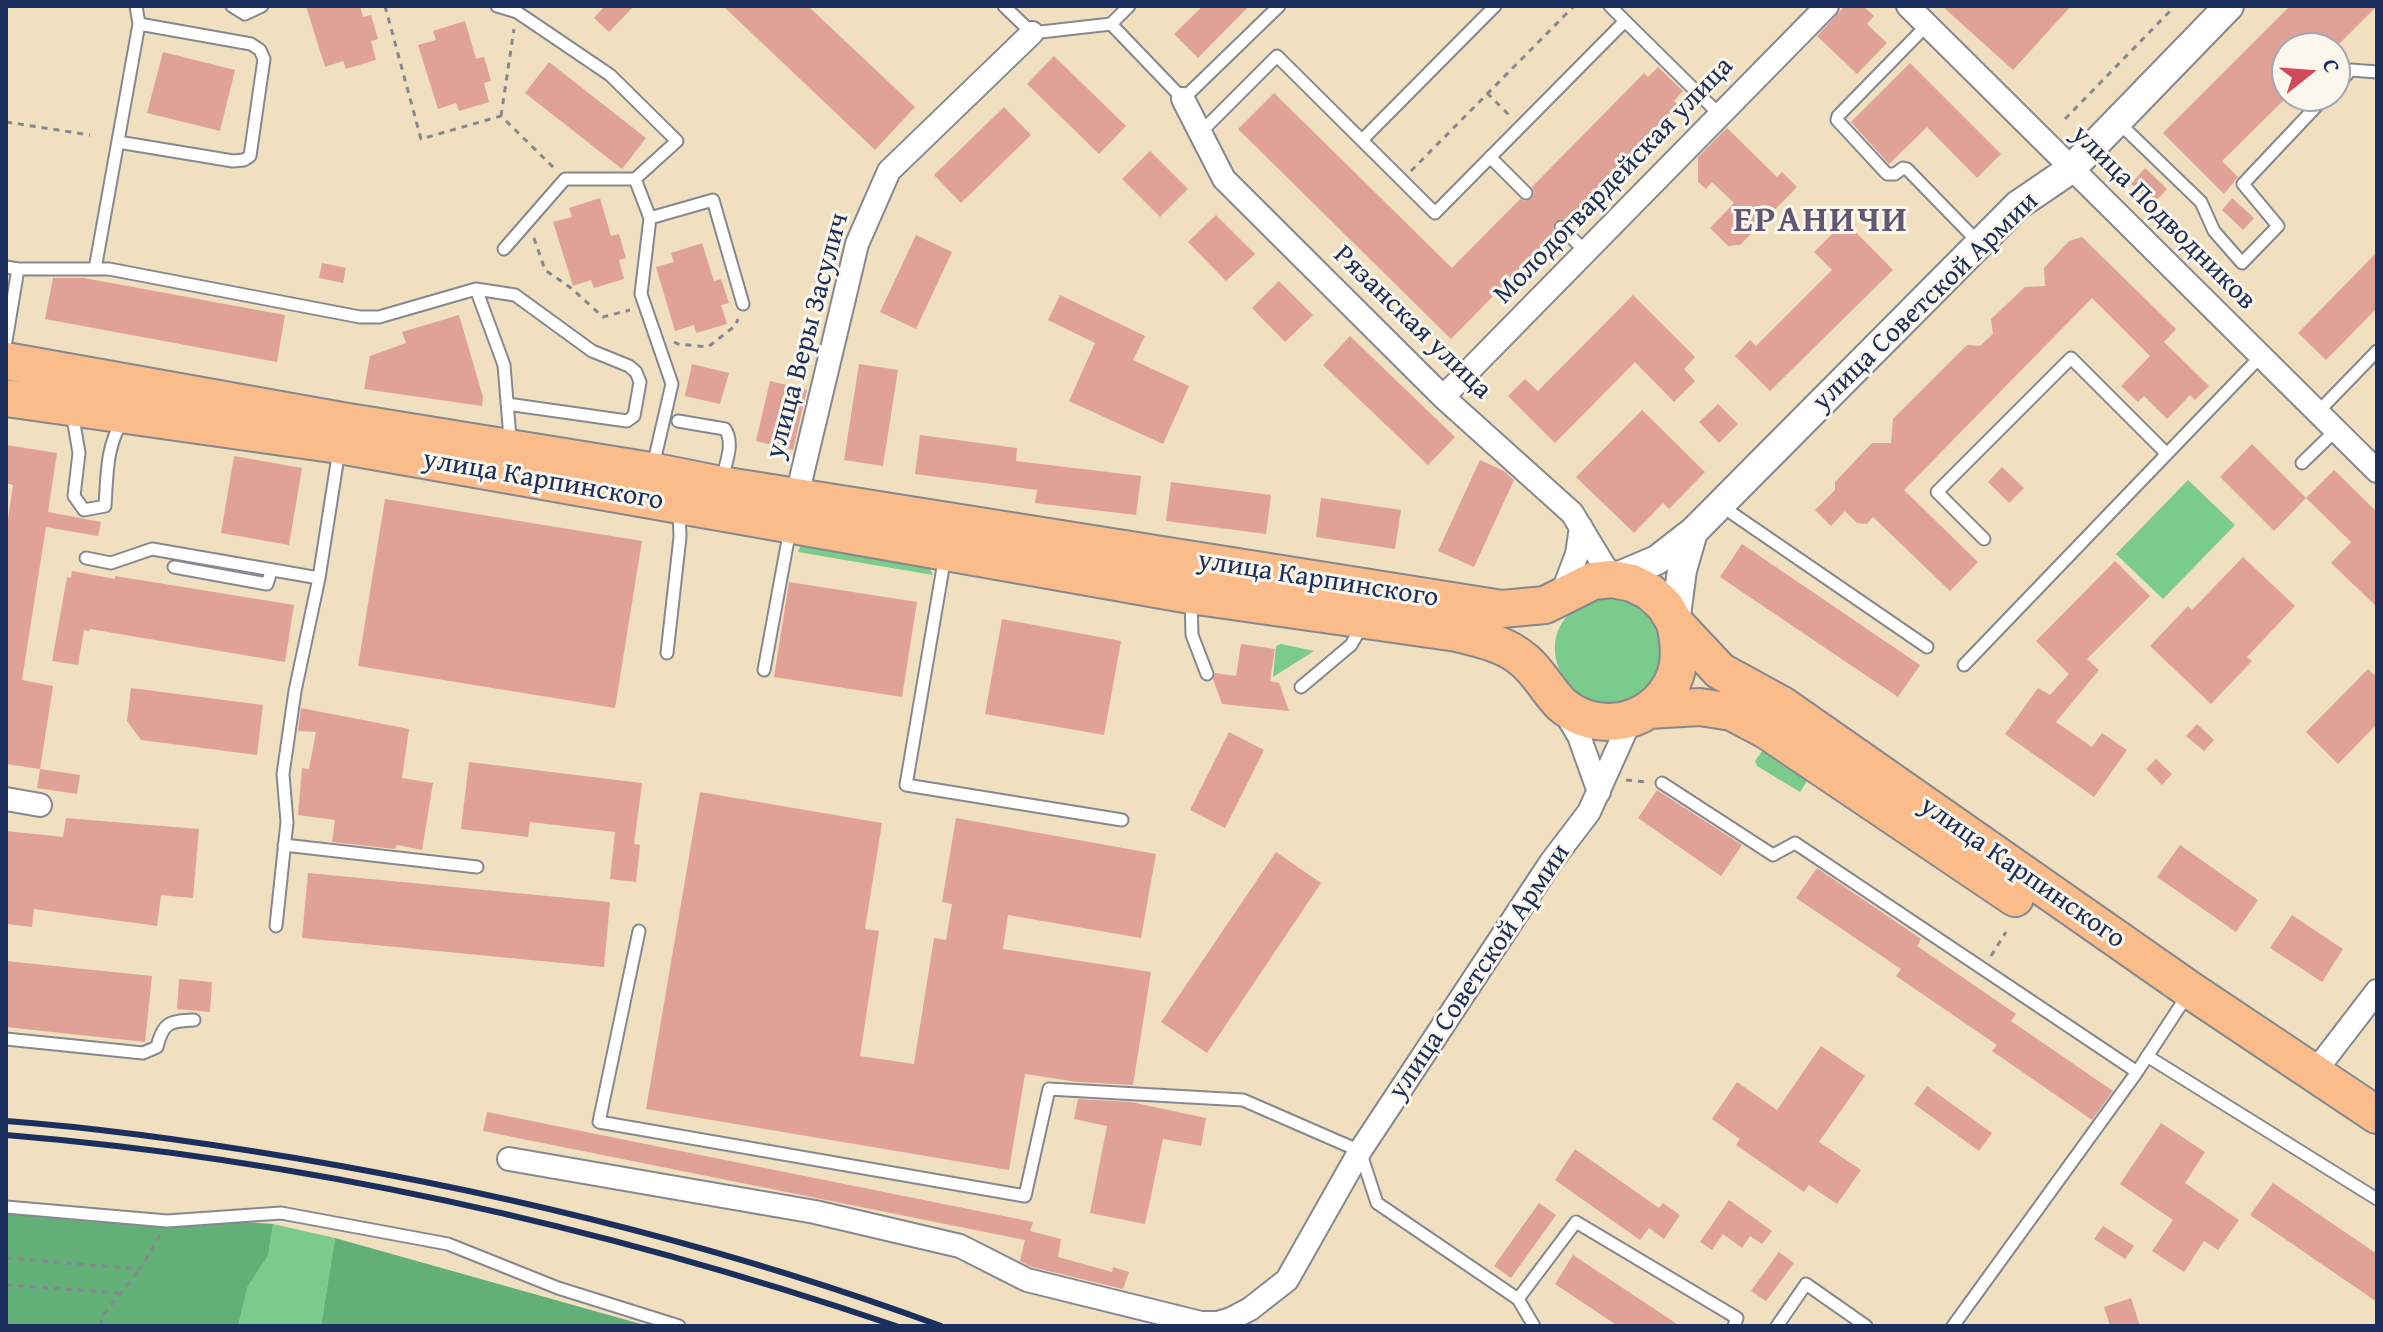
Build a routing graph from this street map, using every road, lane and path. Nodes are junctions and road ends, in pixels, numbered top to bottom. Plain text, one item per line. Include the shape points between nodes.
1 (136, 6) edge
2 (232, 6) edge
3 (262, 6) edge
4 (385, 6) edge
5 (497, 6) edge
6 (1004, 6) edge
7 (1129, 6) edge
8 (1279, 6) edge
9 (1495, 6) edge
10 (1574, 6) edge
11 (1610, 6) edge
12 (1827, 6) edge
13 (1908, 6) edge
14 (2175, 6) edge
15 (2229, 6) edge
16 (517, 12) junction
17 (1625, 21) junction
18 (139, 24) junction
19 (1111, 24) junction
20 (1927, 25) junction
21 (1032, 33) junction
22 (2351, 70) edge
23 (2377, 72) edge
24 (1487, 93) junction
25 (1183, 99) junction
26 (2311, 112) edge
27 (1720, 115) junction
28 (501, 116) junction
29 (2065, 119) dead end
30 (2117, 121) junction
31 (6, 122) edge
32 (1521, 127) junction
33 (1200, 133) junction
34 (90, 135) dead end
35 (1362, 140) junction
36 (118, 142) junction
37 (1490, 157) junction
38 (2071, 169) junction
39 (565, 179) junction
40 (635, 179) junction
41 (1402, 180) junction
42 (1526, 193) dead end
43 (650, 218) junction
44 (1561, 227) dead end
45 (1980, 244) junction
46 (504, 249) dead end
47 (1586, 252) junction
48 (12, 268) edge
49 (95, 269) junction
50 (476, 289) junction
51 (743, 304) dead end
52 (2377, 351) edge
53 (2260, 357) junction
54 (10, 375) edge
55 (1443, 397) junction
56 (507, 404) junction
57 (71, 407) junction
58 (2318, 412) junction
59 (126, 415) junction
60 (678, 421) dead end
61 (2336, 430) junction
62 (510, 438) dead end
63 (339, 445) junction
64 (2167, 454) junction
65 (2302, 463) dead end
66 (651, 471) junction
67 (2377, 471) edge
68 (721, 485) junction
69 (679, 505) junction
70 (1720, 505) junction
71 (794, 510) junction
72 (1581, 527) junction
73 (1693, 532) junction
74 (1984, 539) dead end
75 (946, 551) junction
76 (86, 558) dead end
77 (1076, 558) junction
78 (174, 567) dead end
79 (271, 572) junction
80 (319, 578) junction
81 (1612, 579) junction
82 (1190, 595) junction
83 (1560, 599) junction
84 (1366, 619) junction
85 (1675, 623) junction
86 (1927, 647) dead end
87 (667, 653) dead end
88 (1964, 665) dead end
89 (764, 670) dead end
90 (1207, 674) dead end
91 (1301, 687) dead end
92 (1552, 693) junction
93 (1640, 715) junction
94 (1624, 780) dead end
95 (1662, 783) joint
96 (1599, 792) junction
97 (6, 799) edge
98 (40, 805) dead end
99 (1122, 820) dead end
100 (284, 845) junction
101 (477, 867) dead end
102 (276, 926) dead end
103 (639, 931) dead end
104 (2006, 932) dead end
105 (1984, 968) junction
106 (2377, 991) edge
107 (2184, 999) junction
108 (194, 1020) dead end
109 (6, 1039) edge
110 (2147, 1056) junction
111 (2137, 1072) junction
112 (2314, 1073) junction
113 (2377, 1115) edge
114 (2377, 1141) edge
115 (1360, 1151) junction
116 (509, 1159) dead end
117 (2377, 1199) edge
118 (6, 1207) edge
119 (167, 1221) junction
120 (6, 1258) edge
121 (140, 1269) junction
122 (6, 1285) edge
123 (121, 1293) junction
124 (1518, 1299) junction
125 (100, 1326) edge
126 (679, 1326) edge
127 (1534, 1326) edge
128 (1734, 1326) edge
129 (1777, 1326) edge
130 (1866, 1326) edge
131 (1953, 1326) edge

1 - 18 lane
2 - 3 lane via 245,14
4 - 28 path via 421,139
5 - 16 lane
6 - 21 lane
7 - 19 lane
8 - 25 lane
9 - 35 lane
10 - 24 path
11 - 17 lane
12 - 27 street, Молодогвардейская улица
13 - 20 street, улица Подводников
14 - 29 path
15 - 30 street, улица Советской Армии
16 - 28 path
16 - 40 lane via 610,75 677,141
17 - 27 lane
17 - 32 lane
18 - 36 lane
18 - 36 lane via 260,50 264,59 250,156 233,161
19 - 21 lane
19 - 25 lane
20 - 38 street, улица Подводников
20 - 45 lane via 1837,120 1887,174 1907,169
21 - 71 street, улица Веры Засулич via 889,171 857,244
22 - 23 lane
24 - 32 path
24 - 41 path
25 - 33 street, Рязанская улица
26 - 30 lane via 2243,184 2278,226 2242,263 2214,231 2201,202
27 - 47 street, Молодогвардейская улица
28 - 39 path
30 - 38 street, улица Советской Армии
31 - 34 path
32 - 37 lane
33 - 35 lane via 1277,56
33 - 55 street, Рязанская улица via 1224,179
35 - 41 lane
36 - 49 lane
37 - 41 lane via 1435,213
37 - 42 lane
38 - 45 street, улица Советской Армии via 2018,205
38 - 53 street, улица Подводников
39 - 40 lane
39 - 46 lane
40 - 43 lane
43 - 51 lane via 713,200
43 - 66 lane via 641,294 672,384
44 - 47 lane
45 - 70 street, улица Советской Армии
47 - 55 street, Молодогвардейская улица
48 - 49 lane
48 - 54 lane
49 - 50 lane via 360,317 379,317
50 - 56 lane via 504,365
50 - 56 lane via 515,295 592,351 629,366 640,382 634,416 627,421
52 - 58 lane
53 - 58 street, улица Подводников
53 - 64 lane
54 - 57 main road, улица Карпинского
54 - 66 main road, улица Карпинского
55 - 72 street, Рязанская улица via 1572,513
56 - 62 lane
57 - 59 main road, улица Карпинского
57 - 59 lane via 79,453 74,496 84,510 105,506 114,433
58 - 61 street, улица Подводников
59 - 63 main road, улица Карпинского
60 - 68 lane via 729,434
61 - 65 lane
61 - 67 street, улица Подводников
63 - 69 main road, улица Карпинского
63 - 80 lane
64 - 74 lane via 2071,358 1937,492
64 - 88 lane
66 - 68 main road, улица Карпинского
68 - 71 main road, улица Карпинского
69 - 71 main road, улица Карпинского
69 - 87 lane
70 - 73 street, улица Советской Армии
70 - 86 lane
71 - 75 main road, улица Карпинского
71 - 77 main road, улица Карпинского
71 - 89 lane
72 - 81 street, Рязанская улица
72 - 83 street
73 - 81 street, улица Советской Армии via 1657,560
73 - 85 street
75 - 77 main road, улица Карпинского
75 - 99 lane via 906,785
76 - 79 lane via 111,563 152,549
77 - 82 main road, улица Карпинского
77 - 83 main road, улица Карпинского via 1502,609
78 - 79 lane via 267,584
79 - 80 lane
80 - 100 lane via 283,774
81 - 83 main road, улица Карпинского via 1593,581
81 - 85 main road, улица Карпинского via 1650,592
82 - 84 main road, улица Карпинского
82 - 90 lane via 1192,635
83 - 92 main road via 1539,639 1539,662
84 - 91 lane via 1351,645
84 - 92 main road, улица Карпинского via 1494,642 1524,659
85 - 93 main road via 1681,647 1678,671 1667,693
85 - 107 main road, улица Карпинского via 1720,671 1782,705
92 - 93 main road, улица Карпинского via 1575,714 1593,721
92 - 96 street via 1579,736
93 - 96 street, улица Советской Армии
93 - 107 main road, улица Карпинского via 1700,707 1732,712
94 - 95 path
95 - 105 lane via 1773,855 1795,843
96 - 115 street, улица Советской Армии
97 - 98 street
100 - 101 lane
100 - 102 lane
103 - 115 lane via 599,1122 1025,1196 1049,1089 1243,1100
104 - 105 path
105 - 111 lane
106 - 112 street
107 - 110 lane
107 - 112 main road, улица Карпинского
107 - 114 main road, улица Карпинского
108 - 109 lane via 161,1029 157,1047 143,1053
110 - 111 lane
110 - 117 lane
111 - 131 lane
112 - 113 main road, улица Карпинского
115 - 116 street, улица Советской Армии via 1287,1280 1250,1309 1218,1323 1027,1280 960,1246 815,1212
115 - 124 lane via 1377,1203
118 - 119 lane
119 - 121 path
119 - 126 lane via 281,1213 448,1244 558,1288
120 - 121 path
121 - 123 path
122 - 123 path
123 - 125 path
124 - 127 lane
124 - 128 lane via 1576,1222 1737,1318
129 - 130 lane via 1806,1284

